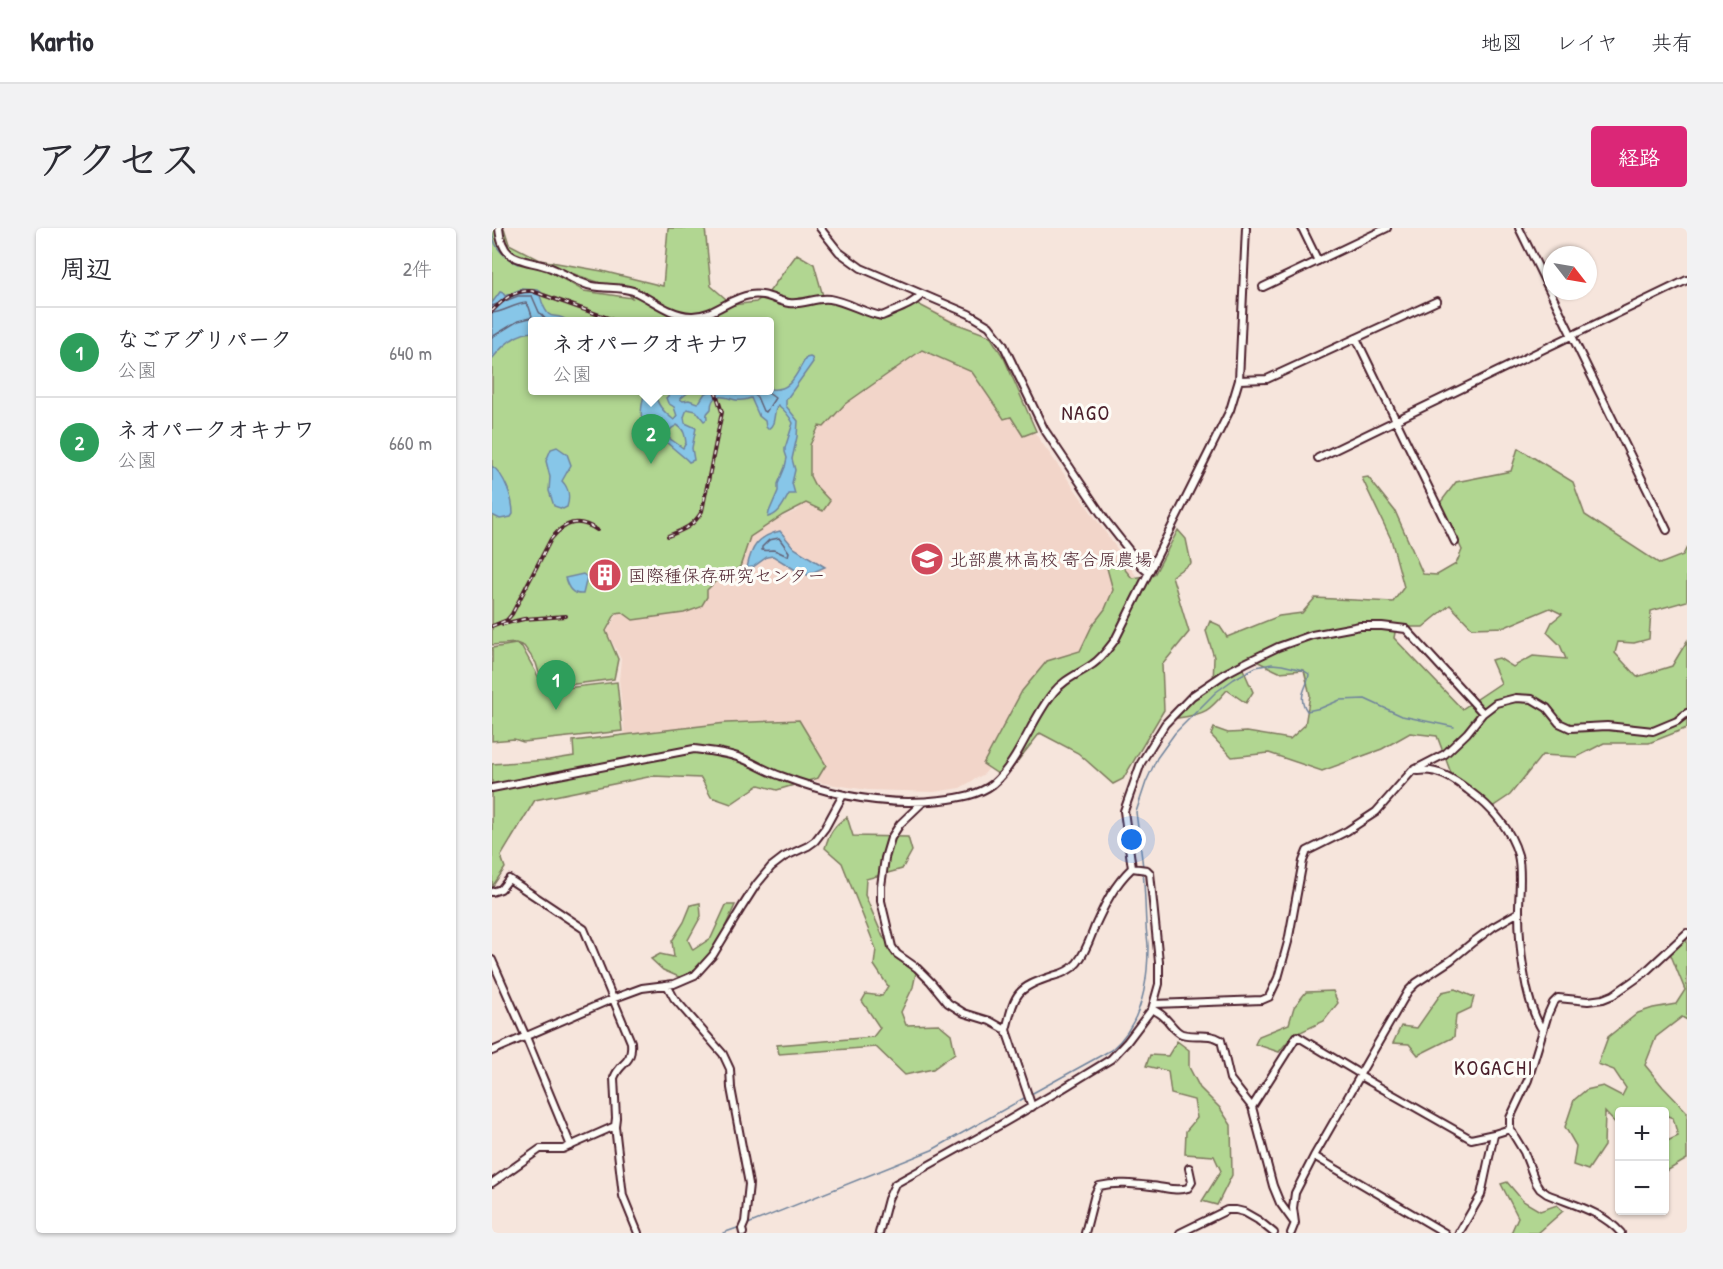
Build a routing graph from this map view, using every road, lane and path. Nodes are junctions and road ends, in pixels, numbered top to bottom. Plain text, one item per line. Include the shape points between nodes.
1 (499, 228) edge
2 (820, 228) edge
3 (1246, 228) edge
4 (1302, 228) edge
5 (1387, 228) edge
6 (1519, 228) edge
7 (1318, 261) junction
8 (1687, 280) edge
9 (1263, 287) dead end
10 (922, 294) junction
11 (1437, 301) dead end
12 (1572, 336) junction
13 (1356, 338) junction
14 (1239, 380) junction
15 (1396, 421) junction
16 (1318, 458) dead end
17 (1667, 530) dead end
18 (1455, 543) dead end
19 (1148, 572) junction
20 (1483, 712) junction
21 (1687, 713) edge
22 (1412, 771) junction
23 (492, 788) edge
24 (843, 795) junction
25 (923, 802) junction
26 (1132, 868) junction
27 (492, 892) edge
28 (1519, 912) junction
29 (1687, 933) edge
30 (492, 960) edge
31 (667, 986) junction
32 (612, 999) junction
33 (1153, 1006) junction
34 (1006, 1030) junction
35 (1543, 1030) junction
36 (526, 1036) junction
37 (492, 1051) edge
38 (1360, 1075) junction
39 (1032, 1107) junction
40 (1252, 1107) junction
41 (615, 1125) junction
42 (1510, 1129) junction
43 (1494, 1134) junction
44 (571, 1146) junction
45 (1314, 1156) junction
46 (1189, 1168) dead end
47 (492, 1183) edge
48 (1295, 1223) junction
49 (638, 1233) edge
50 (743, 1233) edge
51 (879, 1233) edge
52 (1085, 1233) edge
53 (1180, 1233) edge
54 (1274, 1233) edge
55 (1292, 1233) edge
56 (1445, 1233) edge
57 (1459, 1233) edge
58 (1621, 1233) edge

1 - 10 street via 503,246 522,261 593,286 632,291 671,312 690,316 760,294 799,304 827,298 882,316
2 - 10 street via 850,261
3 - 14 street
4 - 7 street
5 - 7 street
6 - 12 street
7 - 9 street
8 - 12 street
10 - 19 street via 980,320 996,333 1044,429 1106,520
11 - 13 street
12 - 15 street
12 - 17 street
13 - 14 street via 1267,379
13 - 15 street
14 - 19 street via 1230,410
15 - 16 street
15 - 18 street
19 - 25 street via 1107,651 1053,693 1003,774 986,789
20 - 21 street via 1503,701 1532,699 1570,728 1653,730
20 - 22 street via 1445,754
20 - 26 street via 1406,629 1360,626 1312,635 1278,647 1201,690 1166,724 1141,763 1124,811
22 - 28 street via 1441,773 1467,788 1497,814 1517,852
22 - 33 street via 1376,812 1307,851 1288,942 1269,997
23 - 24 street via 694,749 742,759 785,778
24 - 25 street
24 - 31 street via 815,841 776,862 756,885 703,968 683,982
25 - 34 street via 900,824 885,858 881,902 892,947 948,1003
26 - 33 street via 1150,873 1159,962
26 - 34 street via 1111,892 1079,961 1071,969 1020,991 1012,1004
27 - 32 street via 510,879 584,929
28 - 35 street via 1522,964
28 - 38 street via 1408,991
29 - 35 street via 1643,974 1613,995 1588,1001 1558,998
30 - 36 street
31 - 32 street via 642,988
31 - 50 street via 723,1054 730,1069 730,1088 749,1184
32 - 36 street
32 - 41 street via 632,1052 614,1078
33 - 39 street via 1111,1059
33 - 40 street via 1183,1034 1221,1040 1230,1079
34 - 39 street
35 - 42 street via 1528,1080 1510,1118
36 - 37 street
36 - 44 street
38 - 40 street via 1297,1036
38 - 43 street via 1471,1139
38 - 45 street
39 - 51 street via 895,1184
40 - 48 street via 1273,1186
41 - 44 street
41 - 49 street via 623,1196
42 - 43 street
42 - 58 street via 1540,1189 1601,1216
43 - 57 street via 1481,1195
44 - 47 street via 540,1149
45 - 48 street via 1295,1193
45 - 56 street
46 - 52 street via 1192,1182 1180,1190 1112,1183 1099,1186
48 - 55 street
53 - 54 street via 1236,1209

